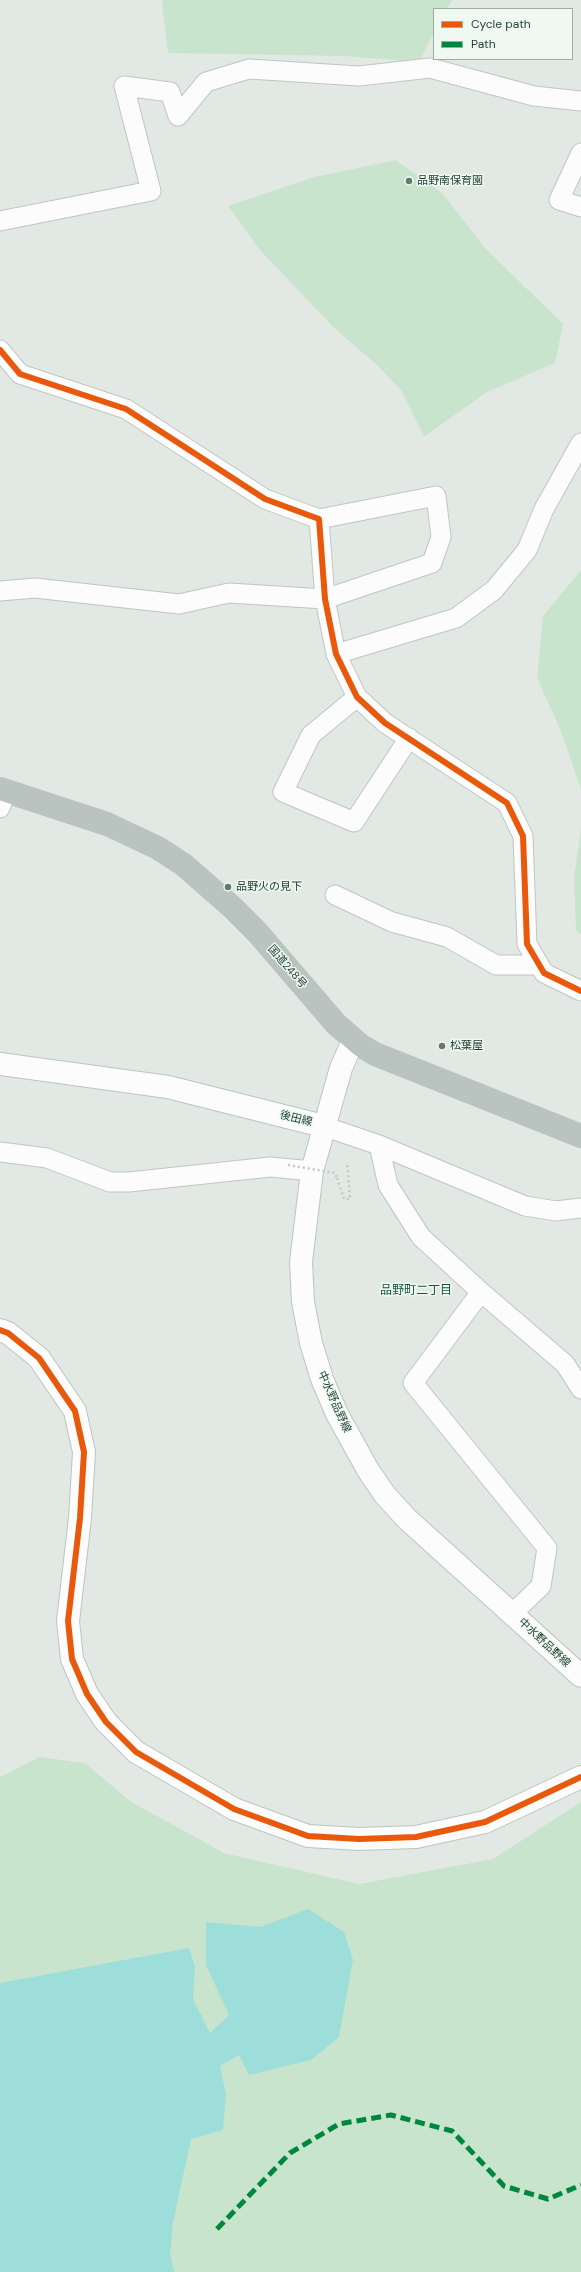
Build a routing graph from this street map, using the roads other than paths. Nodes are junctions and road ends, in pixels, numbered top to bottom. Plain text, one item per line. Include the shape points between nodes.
1 (581, 101) edge
2 (581, 153) edge
3 (581, 207) edge
4 (0, 221) edge
5 (0, 350) edge
6 (581, 443) edge
7 (319, 519) junction
8 (0, 591) edge
9 (325, 599) junction
10 (336, 654) junction
11 (357, 697) junction
12 (409, 738) junction
13 (2, 796) edge
14 (335, 895) dead end
15 (539, 965) junction
16 (581, 991) edge
17 (353, 1041) junction
18 (0, 1064) edge
19 (324, 1126) junction
20 (581, 1136) edge
21 (378, 1145) junction
22 (0, 1152) edge
23 (312, 1171) junction
24 (581, 1208) edge
25 (481, 1292) junction
26 (0, 1330) edge
27 (581, 1389) edge
28 (512, 1613) junction
29 (581, 1676) edge
30 (581, 1777) edge

1 - 4 street via 534,96 430,68 359,76 249,69 206,82 178,116 170,92 124,86 151,191
2 - 3 street via 559,200
5 - 7 street via 20,374 126,409 265,499
6 - 10 street via 544,509 528,550 494,590 456,618
7 - 9 street
7 - 9 street via 436,496 441,537 432,563
8 - 9 street via 35,588 179,604 229,593
9 - 10 street
10 - 11 street
11 - 12 street via 385,723
11 - 12 street via 311,735 283,792 354,822
12 - 15 street via 507,803 523,836 528,944
13 - 17 highway, 国道248号 via 108,824 158,848 184,865 252,927
14 - 15 street via 392,922 447,937 496,965
15 - 16 street via 544,973
17 - 19 street, 中水野品野線 via 341,1068
17 - 20 highway, 国道248号 via 375,1054
18 - 19 street, 後田線 via 168,1087
19 - 21 street, 後田線
19 - 23 street, 中水野品野線
21 - 24 street, 後田線 via 525,1206 556,1211
21 - 25 street via 388,1185 421,1237
22 - 23 street via 47,1158 110,1182 270,1167
23 - 28 street, 中水野品野線 via 301,1262 302,1302 322,1379 337,1414 368,1470 394,1505
25 - 27 street via 566,1364
25 - 28 street via 413,1383 548,1548 541,1586
26 - 30 street via 8,1333 39,1358 75,1412 84,1452 80,1518 68,1621 72,1658 87,1694 106,1722 136,1752 234,1809 308,1836 416,1838 485,1822
28 - 29 street, 中水野品野線

